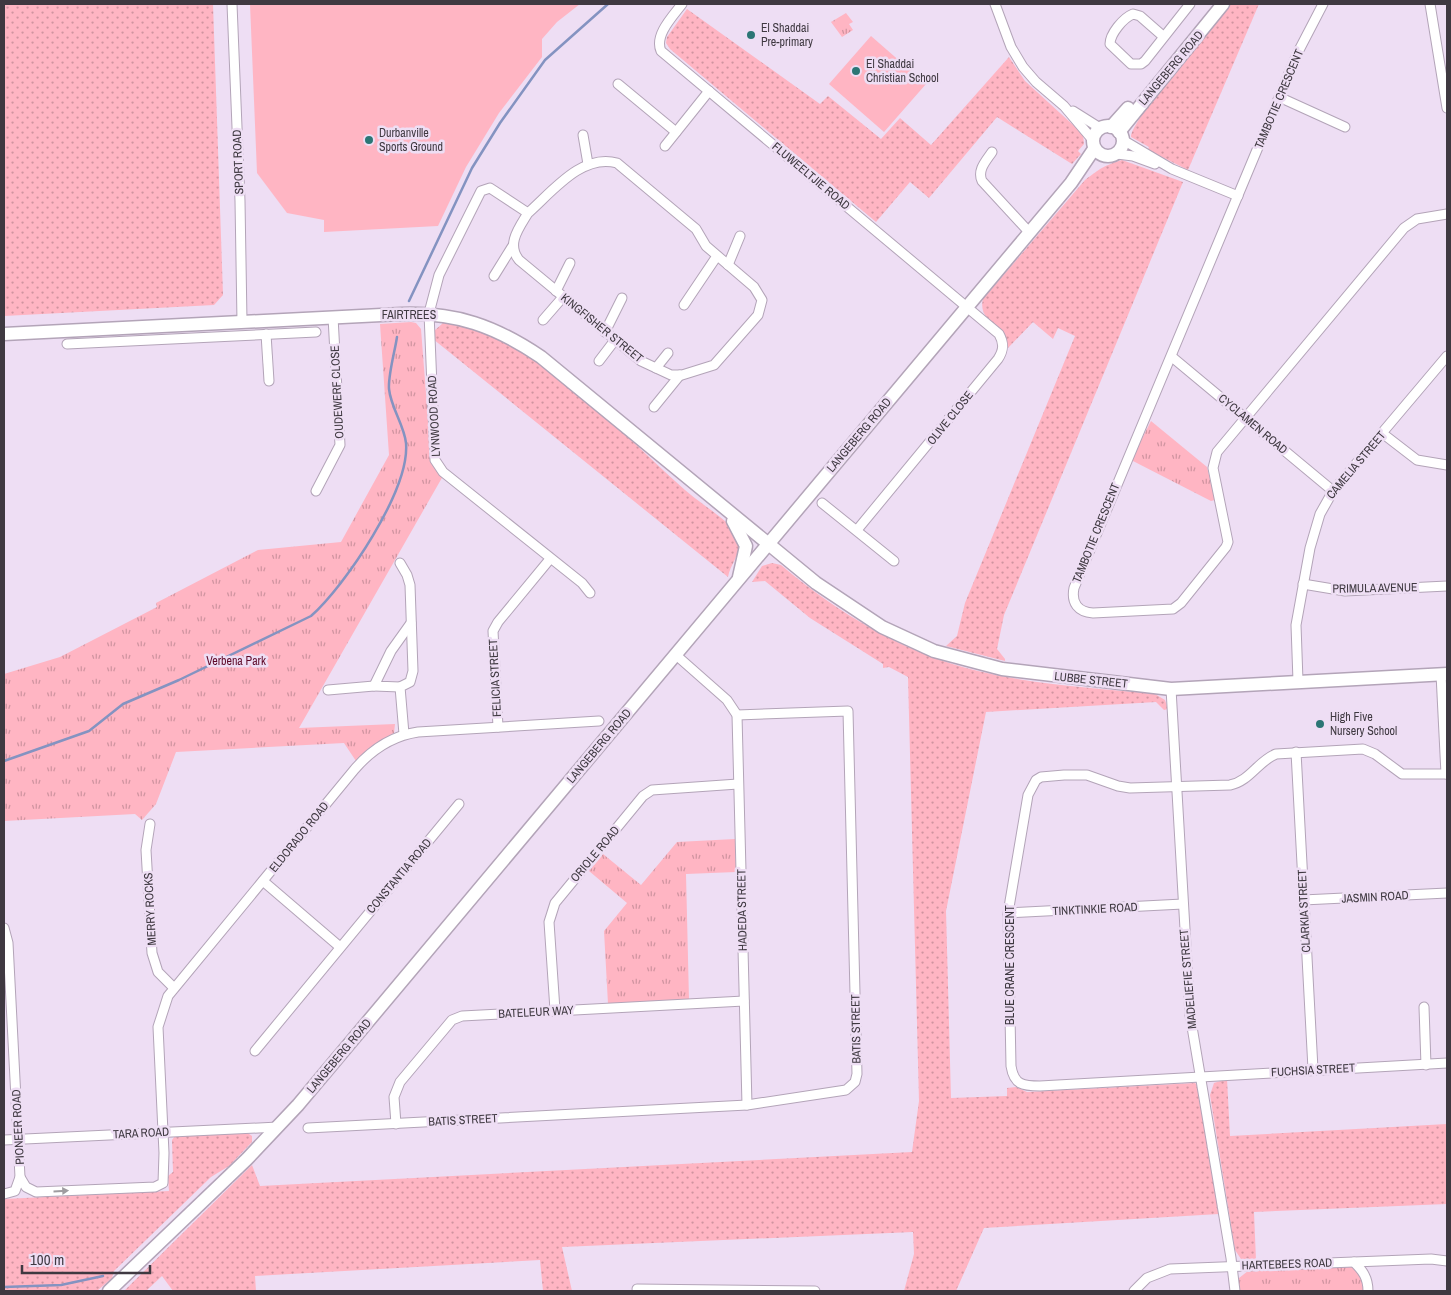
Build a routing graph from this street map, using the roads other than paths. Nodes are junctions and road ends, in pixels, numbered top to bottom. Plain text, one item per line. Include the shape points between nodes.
1 (232, 4) edge
2 (682, 4) edge
3 (995, 4) edge
4 (1190, 4) edge
5 (1212, 4) edge
6 (1223, 4) edge
7 (1323, 4) edge
8 (1430, 4) edge
9 (1164, 37) junction
10 (618, 84) dead end
11 (709, 91) junction
12 (1279, 98) junction
13 (1064, 106) junction
14 (1447, 108) edge
15 (1345, 127) dead end
16 (676, 132) junction
17 (1113, 132) junction
18 (583, 135) dead end
19 (666, 146) dead end
20 (1096, 148) junction
21 (992, 152) dead end
22 (1117, 154) junction
23 (588, 164) junction
24 (1172, 169) junction
25 (1238, 196) junction
26 (528, 213) junction
27 (1447, 214) edge
28 (1029, 232) junction
29 (740, 236) dead end
30 (512, 247) junction
31 (717, 256) junction
32 (570, 263) dead end
33 (728, 265) junction
34 (494, 276) dead end
35 (560, 294) junction
36 (622, 298) dead end
37 (684, 305) dead end
38 (967, 306) junction
39 (429, 313) junction
40 (333, 317) junction
41 (543, 320) dead end
42 (242, 321) junction
43 (316, 332) dead end
44 (605, 332) junction
45 (4, 334) edge
46 (128, 334) junction
47 (266, 334) junction
48 (615, 340) junction
49 (67, 344) dead end
50 (668, 353) dead end
51 (1447, 356) edge
52 (1172, 357) junction
53 (599, 361) dead end
54 (656, 368) junction
55 (680, 375) junction
56 (269, 381) dead end
57 (654, 408) dead end
58 (1246, 417) junction
59 (1382, 433) junction
60 (1447, 465) edge
61 (316, 491) dead end
62 (1333, 491) junction
63 (822, 503) dead end
64 (727, 512) junction
65 (857, 530) junction
66 (768, 545) junction
67 (550, 559) junction
68 (894, 560) dead end
69 (400, 563) dead end
70 (737, 582) junction
71 (1303, 584) junction
72 (1447, 586) edge
73 (590, 593) dead end
74 (410, 623) junction
75 (676, 655) junction
76 (1444, 674) edge
77 (1298, 681) junction
78 (374, 686) junction
79 (400, 687) junction
80 (1171, 689) junction
81 (328, 690) dead end
82 (737, 714) junction
83 (599, 721) dead end
84 (498, 727) junction
85 (404, 734) junction
86 (1296, 752) junction
87 (1446, 774) edge
88 (738, 784) junction
89 (1177, 786) junction
90 (459, 804) dead end
91 (150, 824) dead end
92 (263, 881) junction
93 (1447, 893) edge
94 (1303, 900) junction
95 (1183, 904) junction
96 (1008, 913) junction
97 (4, 928) edge
98 (340, 947) junction
99 (173, 987) junction
100 (744, 1001) junction
101 (1424, 1007) dead end
102 (555, 1010) junction
103 (256, 1051) dead end
104 (1447, 1064) edge
105 (1426, 1065) junction
106 (1312, 1069) junction
107 (1200, 1077) junction
108 (747, 1105) junction
109 (396, 1124) junction
110 (278, 1127) junction
111 (308, 1128) dead end
112 (164, 1131) junction
113 (19, 1139) junction
114 (4, 1140) edge
115 (20, 1177) junction
116 (4, 1194) edge
117 (1447, 1261) edge
118 (1354, 1262) junction
119 (1232, 1266) junction
120 (1368, 1286) edge
121 (637, 1289) dead end
122 (108, 1291) edge
123 (756, 1291) edge
124 (815, 1291) edge
125 (1134, 1291) edge
126 (1235, 1291) edge

1 - 42 street, SPORT ROAD
2 - 11 street, FLUWEELTJIE ROAD via 661,34 661,51
3 - 13 street via 1023,67
4 - 9 street
5 - 17 main road, LANGEBERG ROAD
6 - 17 main road, LANGEBERG ROAD
7 - 12 street, TAMBOTIE CRESCENT
8 - 14 street
9 - 9 street via 1138,65 1130,64 1110,44 1112,35 1127,18 1138,15
10 - 16 street
11 - 16 street
11 - 38 street, FLUWEELTJIE ROAD
12 - 15 street
12 - 25 street, TAMBOTIE CRESCENT
13 - 17 street
13 - 20 street
16 - 19 street
17 - 20 main road, LANGEBERG ROAD
17 - 22 main road via 1121,148
17 - 24 street
18 - 23 street
20 - 22 main road
20 - 28 main road, LANGEBERG ROAD
21 - 28 street via 981,168 980,177
22 - 24 street
23 - 26 street
23 - 31 street via 617,163 696,229 706,246
24 - 25 street
25 - 52 street, TAMBOTIE CRESCENT
26 - 30 street
26 - 39 street, LYNWOOD ROAD via 493,190 481,191 439,275
27 - 58 street, TAMBOTIE CRESCENT via 1417,219 1404,228
28 - 38 main road, LANGEBERG ROAD
29 - 33 street
30 - 34 street
30 - 35 street, KINGFISHER STREET via 519,260
31 - 33 street
31 - 37 street
32 - 35 street
33 - 55 street via 759,291 762,300 760,311 714,365
35 - 41 street
35 - 44 street, KINGFISHER STREET
36 - 44 street
38 - 65 street, OLIVE CLOSE via 999,334 1003,342 1002,353
38 - 66 main road, LANGEBERG ROAD
39 - 40 main road, FAIRTREES
39 - 64 main road, FAIRTREES via 480,324 525,346
39 - 67 street, LYNWOOD ROAD via 434,455 438,465
40 - 42 main road, FAIRTREES
40 - 61 street, OUDEWERF CLOSE via 340,445
42 - 46 main road, FAIRTREES
43 - 47 street
44 - 48 street, KINGFISHER STREET
45 - 46 main road, FAIRTREES
46 - 47 street
46 - 49 street
47 - 56 street
48 - 53 street
48 - 54 street, KINGFISHER STREET via 641,361
50 - 54 street
51 - 59 street, CAMELIA STREET
52 - 58 street, CYCLAMEN ROAD
52 - 58 street, TAMBOTIE CRESCENT via 1074,588 1074,601 1079,609 1093,613 1168,610 1181,603 1227,544 1228,535 1213,463 1217,452
54 - 55 street, KINGFISHER STREET via 671,375
55 - 57 street
58 - 62 street, CYCLAMEN ROAD
59 - 60 street via 1417,460
59 - 62 street, CAMELIA STREET
62 - 71 street, CAMELIA STREET via 1320,514
63 - 65 street
64 - 66 main road, FAIRTREES
64 - 70 main road via 746,546
65 - 68 street
66 - 70 main road, LANGEBERG ROAD
66 - 80 main road, LUBBE STREET via 861,615 934,651 1002,669
67 - 73 street, LYNWOOD ROAD
67 - 84 street, FELICIA STREET via 493,631
69 - 74 street via 409,580
70 - 75 main road, LANGEBERG ROAD
71 - 72 street, PRIMULA AVENUE via 1345,591
71 - 77 street, CAMELIA STREET via 1296,625
74 - 78 street
74 - 79 street via 413,675 410,682
75 - 82 street via 727,700
75 - 110 main road, LANGEBERG ROAD
76 - 77 main road, LUBBE STREET
76 - 87 street
77 - 80 main road, LUBBE STREET
78 - 79 street
78 - 81 street
79 - 85 street
80 - 89 street, MADELIEFIE STREET
82 - 88 street, HADEDA STREET
82 - 108 street, BATIS STREET via 848,711 856,1078 846,1090
83 - 84 street, ELDORADO ROAD
84 - 85 street, ELDORADO ROAD
85 - 92 street, ELDORADO ROAD via 384,743 362,761
86 - 87 street via 1363,749 1402,774
86 - 89 street via 1271,756 1237,783
86 - 94 street, CLARKIA STREET
88 - 100 street, HADEDA STREET
88 - 102 street, ORIOLE ROAD via 652,790 643,796 555,903 549,922
89 - 95 street, MADELIEFIE STREET
89 - 96 street, BLUE CRANE CRESCENT via 1125,788 1082,774 1036,780 1028,795
90 - 98 street, CONSTANTIA ROAD
91 - 99 street, MERRY ROCKS via 146,850 152,953 158,972
92 - 98 street
92 - 99 street, ELDORADO ROAD
93 - 94 street, JASMIN ROAD
94 - 106 street, CLARKIA STREET
95 - 96 street, TINKTINKIE ROAD
95 - 107 street, MADELIEFIE STREET via 1187,987
96 - 107 street, BLUE CRANE CRESCENT via 1011,1066 1016,1082 1040,1086
97 - 113 street, PIONEER ROAD via 8,943
98 - 103 street, CONSTANTIA ROAD
99 - 112 street, ELDORADO ROAD via 158,1027
100 - 102 street, BATELEUR WAY
100 - 108 street, HADEDA STREET
101 - 105 street
102 - 109 street, BATELEUR WAY via 462,1016 452,1020 400,1082 394,1097
104 - 105 street, FUCHSIA STREET
105 - 106 street, FUCHSIA STREET
106 - 107 street, FUCHSIA STREET
107 - 119 street, MADELIEFIE STREET
108 - 109 street, BATIS STREET
109 - 111 street, BATIS STREET
110 - 112 street, TARA ROAD
110 - 122 main road, LANGEBERG ROAD
112 - 113 street, TARA ROAD
115 -> 112 street, ELDORADO ROAD via 26,1187 36,1192 160,1185 164,1179
113 - 114 street, TARA ROAD
113 - 115 street, PIONEER ROAD
115 - 116 street via 15,1191
117 - 118 street, HARTEBEES ROAD
118 - 119 street, HARTEBEES ROAD
118 - 120 street via 1363,1271
119 - 125 street, HARTEBEES ROAD via 1162,1271 1147,1278
119 - 126 street, MADELIEFIE STREET
121 - 123 street
123 - 124 street

